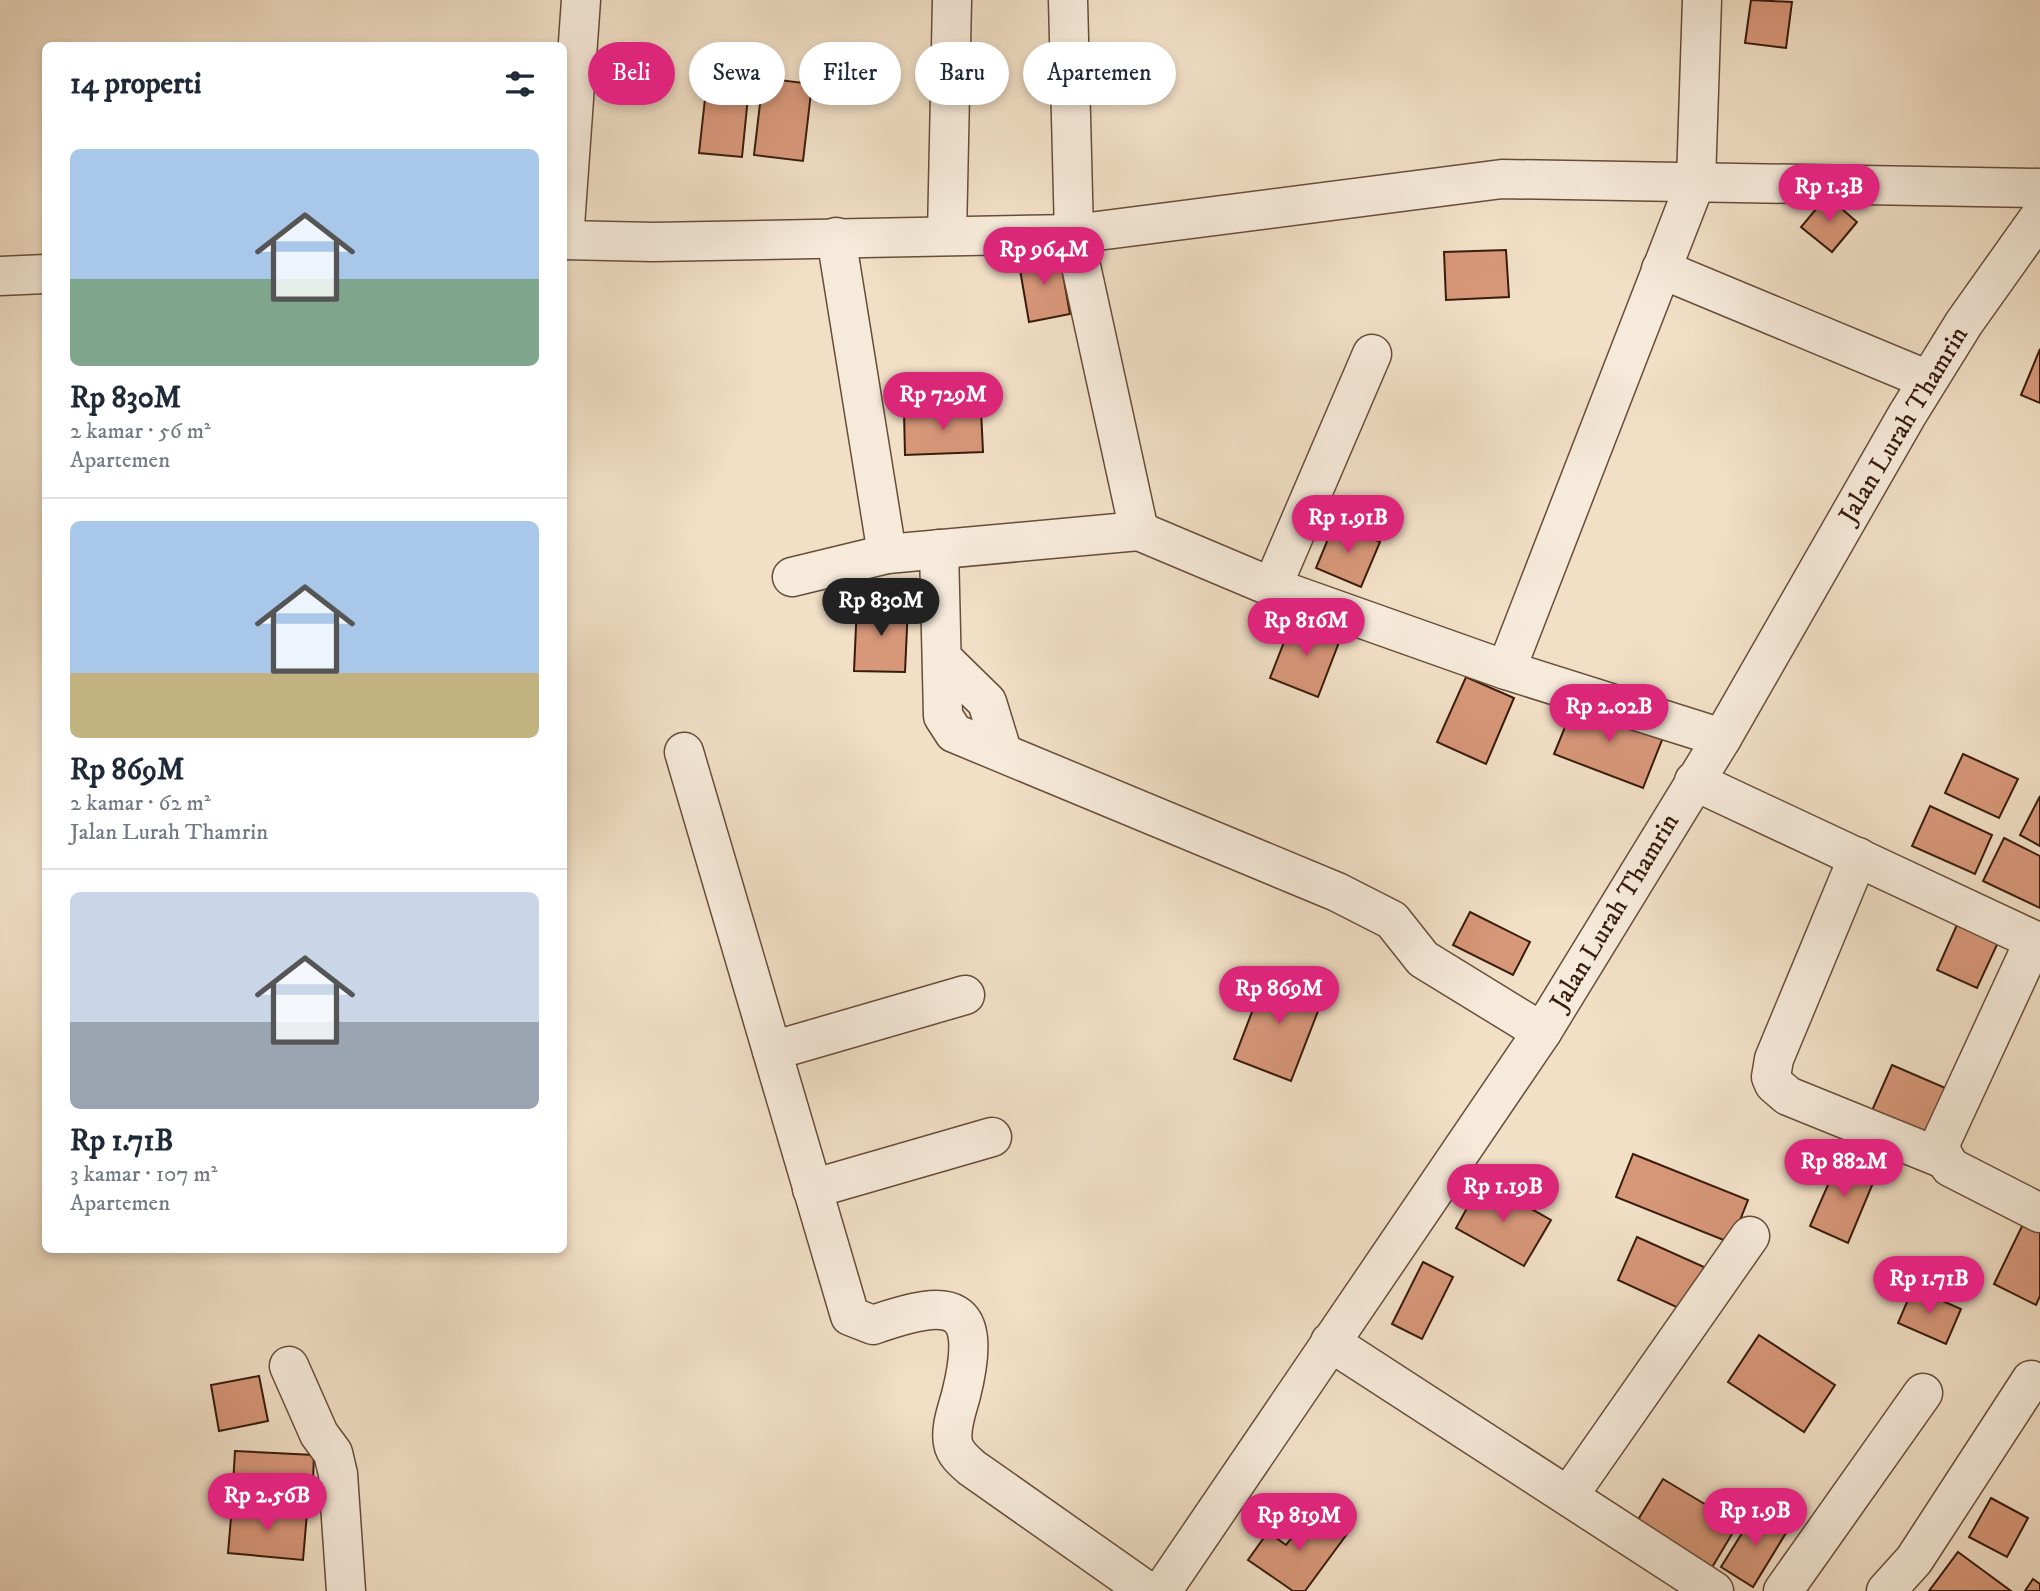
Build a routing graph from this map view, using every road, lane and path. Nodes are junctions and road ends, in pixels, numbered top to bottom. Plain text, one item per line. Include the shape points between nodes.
1 (581, 0) edge
2 (952, 0) edge
3 (1068, 0) edge
4 (1702, 0) edge
5 (1696, 181) junction
6 (567, 198) edge
7 (2039, 211) edge
8 (1074, 234) junction
9 (947, 235) junction
10 (836, 237) junction
11 (567, 240) edge
12 (1661, 269) junction
13 (42, 274) edge
14 (0, 276) edge
15 (1372, 354) dead end
16 (1928, 380) junction
17 (1139, 531) junction
18 (939, 549) junction
19 (887, 554) junction
20 (792, 577) dead end
21 (1272, 587) junction
22 (1506, 670) junction
23 (1722, 738) junction
24 (684, 752) dead end
25 (1694, 781) junction
26 (1858, 857) junction
27 (2037, 942) edge
28 (965, 995) dead end
29 (1542, 1032) junction
30 (772, 1051) junction
31 (992, 1137) dead end
32 (1945, 1160) junction
33 (813, 1189) junction
34 (2040, 1213) edge
35 (1750, 1236) dead end
36 (1330, 1342) junction
37 (289, 1366) dead end
38 (2031, 1380) dead end
39 (1923, 1393) dead end
40 (1569, 1495) junction
41 (346, 1591) edge
42 (1147, 1591) edge
43 (1163, 1591) edge
44 (1714, 1591) edge
45 (1783, 1591) edge
46 (1886, 1591) edge

1 - 6 street
2 - 9 street
3 - 8 street
4 - 5 street
5 - 7 street
5 - 8 street via 1502,179
5 - 12 street
7 - 16 street, Jalan Lurah Thamrin
8 - 9 street
8 - 17 street
9 - 10 street
10 - 11 street
10 - 19 street
12 - 16 street
12 - 22 street
13 - 14 street
15 - 21 street
16 - 23 street, Jalan Lurah Thamrin
17 - 18 street
17 - 21 street
18 - 19 street
18 - 29 street via 943,659 987,702 1002,751 1337,892 1392,920 1423,959
19 - 20 street
21 - 22 street
22 - 23 street
23 - 25 street, Jalan Lurah Thamrin
24 - 30 street
25 - 26 street
25 - 29 street, Jalan Lurah Thamrin
26 - 27 street
26 - 32 street via 1780,1044 1771,1077 1788,1096
27 - 32 street via 1943,1137
28 - 30 street
29 - 36 street, Jalan Lurah Thamrin
30 - 33 street
31 - 33 street
32 - 34 street via 1950,1167
33 - 42 street via 850,1316 873,1325 911,1312 946,1311 969,1330 968,1363 952,1433 957,1452 972,1468
35 - 40 street
36 - 40 street
36 - 43 street, Jalan Lurah Thamrin
37 - 41 street via 338,1474
38 - 46 street via 1914,1560
39 - 45 street
40 - 44 street

